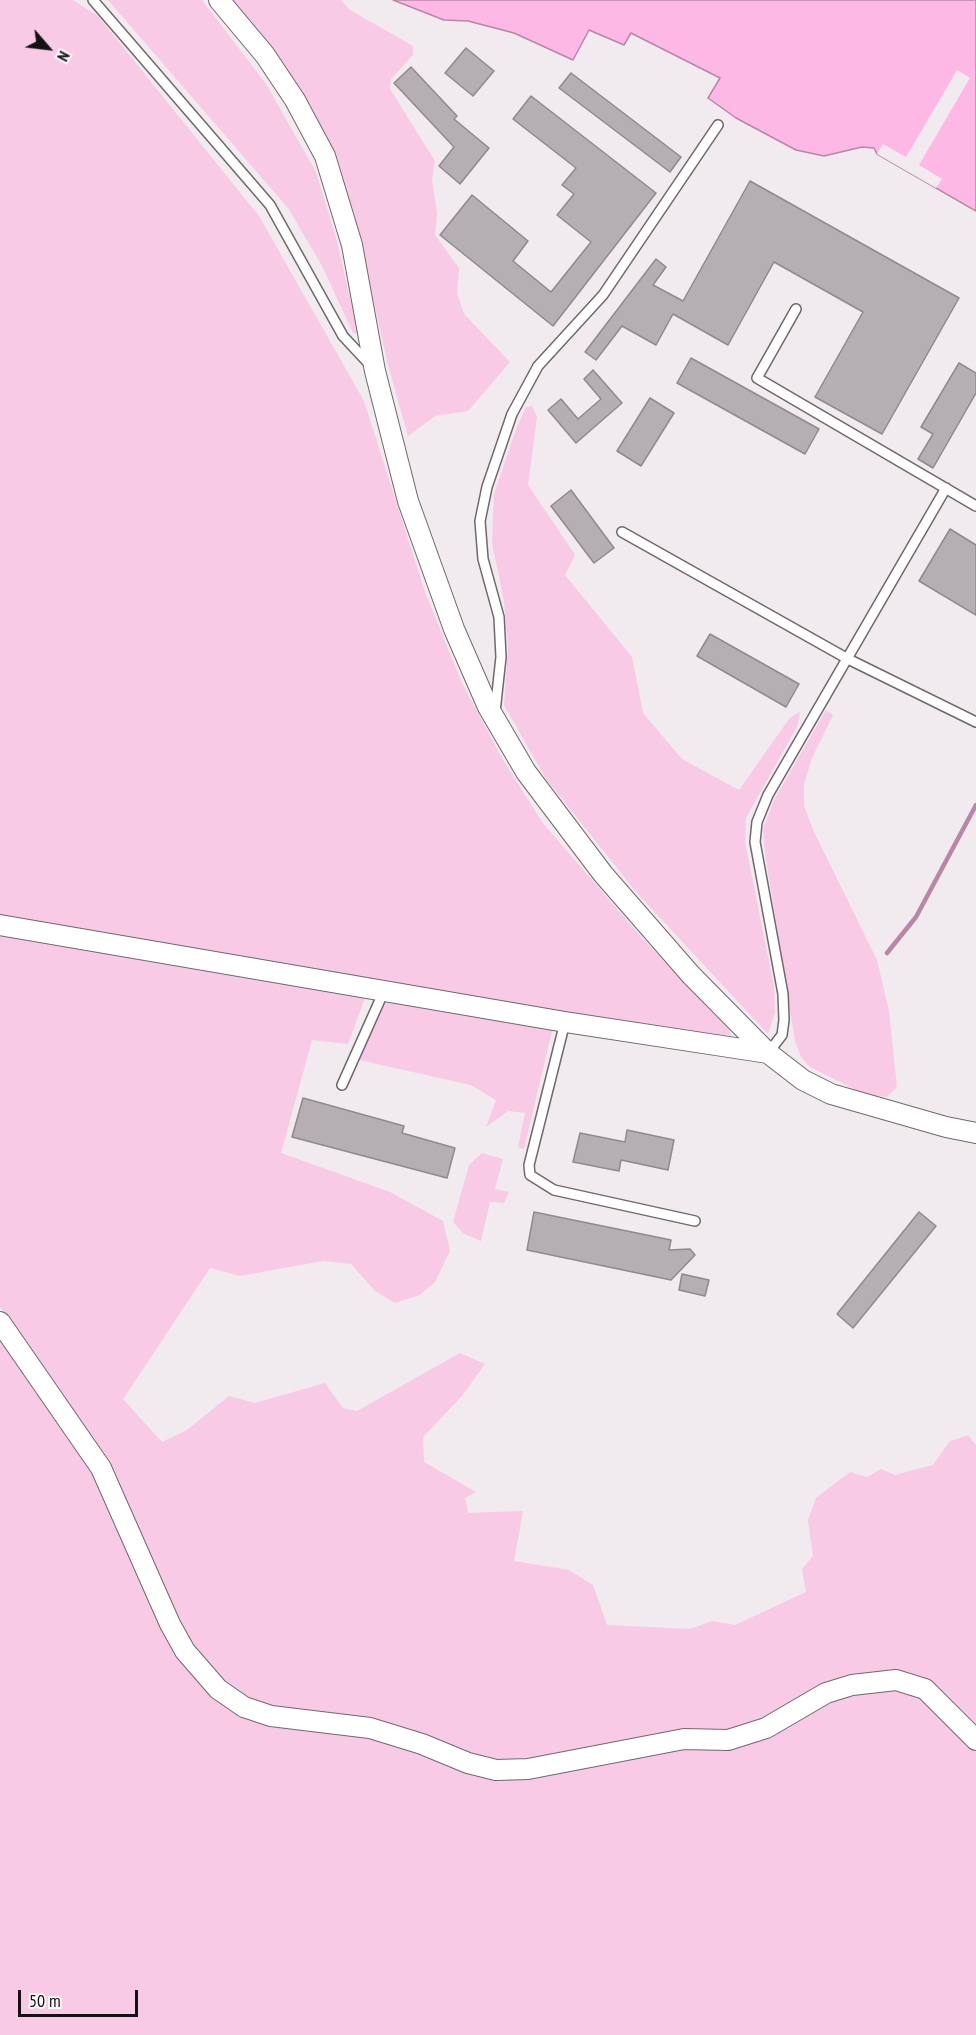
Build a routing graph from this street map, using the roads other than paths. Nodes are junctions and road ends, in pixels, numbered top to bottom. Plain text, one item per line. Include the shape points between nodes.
1 (93, 0) edge
2 (219, 0) edge
3 (718, 125) dead end
4 (796, 309) dead end
5 (375, 371) junction
6 (946, 488) junction
7 (976, 506) edge
8 (622, 532) dead end
9 (848, 659) junction
10 (494, 717) junction
11 (976, 722) edge
12 (0, 925) edge
13 (384, 991) junction
14 (565, 1022) junction
15 (768, 1053) junction
16 (342, 1086) dead end
17 (976, 1133) edge
18 (695, 1221) dead end
19 (0, 1322) edge
20 (976, 1740) edge

1 - 5 lane via 270,205 343,336
2 - 5 street via 277,73 325,156 352,245
3 - 10 lane via 603,295 538,366 512,414 487,487 480,521 483,560 499,617 501,657
4 - 6 lane via 757,378
5 - 10 street via 408,501 454,629
6 - 7 lane
6 - 9 lane
8 - 9 lane
9 - 11 lane
9 - 15 lane via 768,795 758,822 755,842 783,994 782,1035
10 - 15 street via 526,772 603,874 691,975
12 - 13 street
13 - 14 street
13 - 16 lane
14 - 15 street
14 - 18 lane via 529,1165 530,1175 554,1190
15 - 17 street via 803,1080 831,1094
19 - 20 street via 101,1468 185,1651 218,1689 244,1707 271,1716 370,1728 496,1770 528,1769 650,1744 746,1736 826,1693 852,1685 896,1680 925,1689

